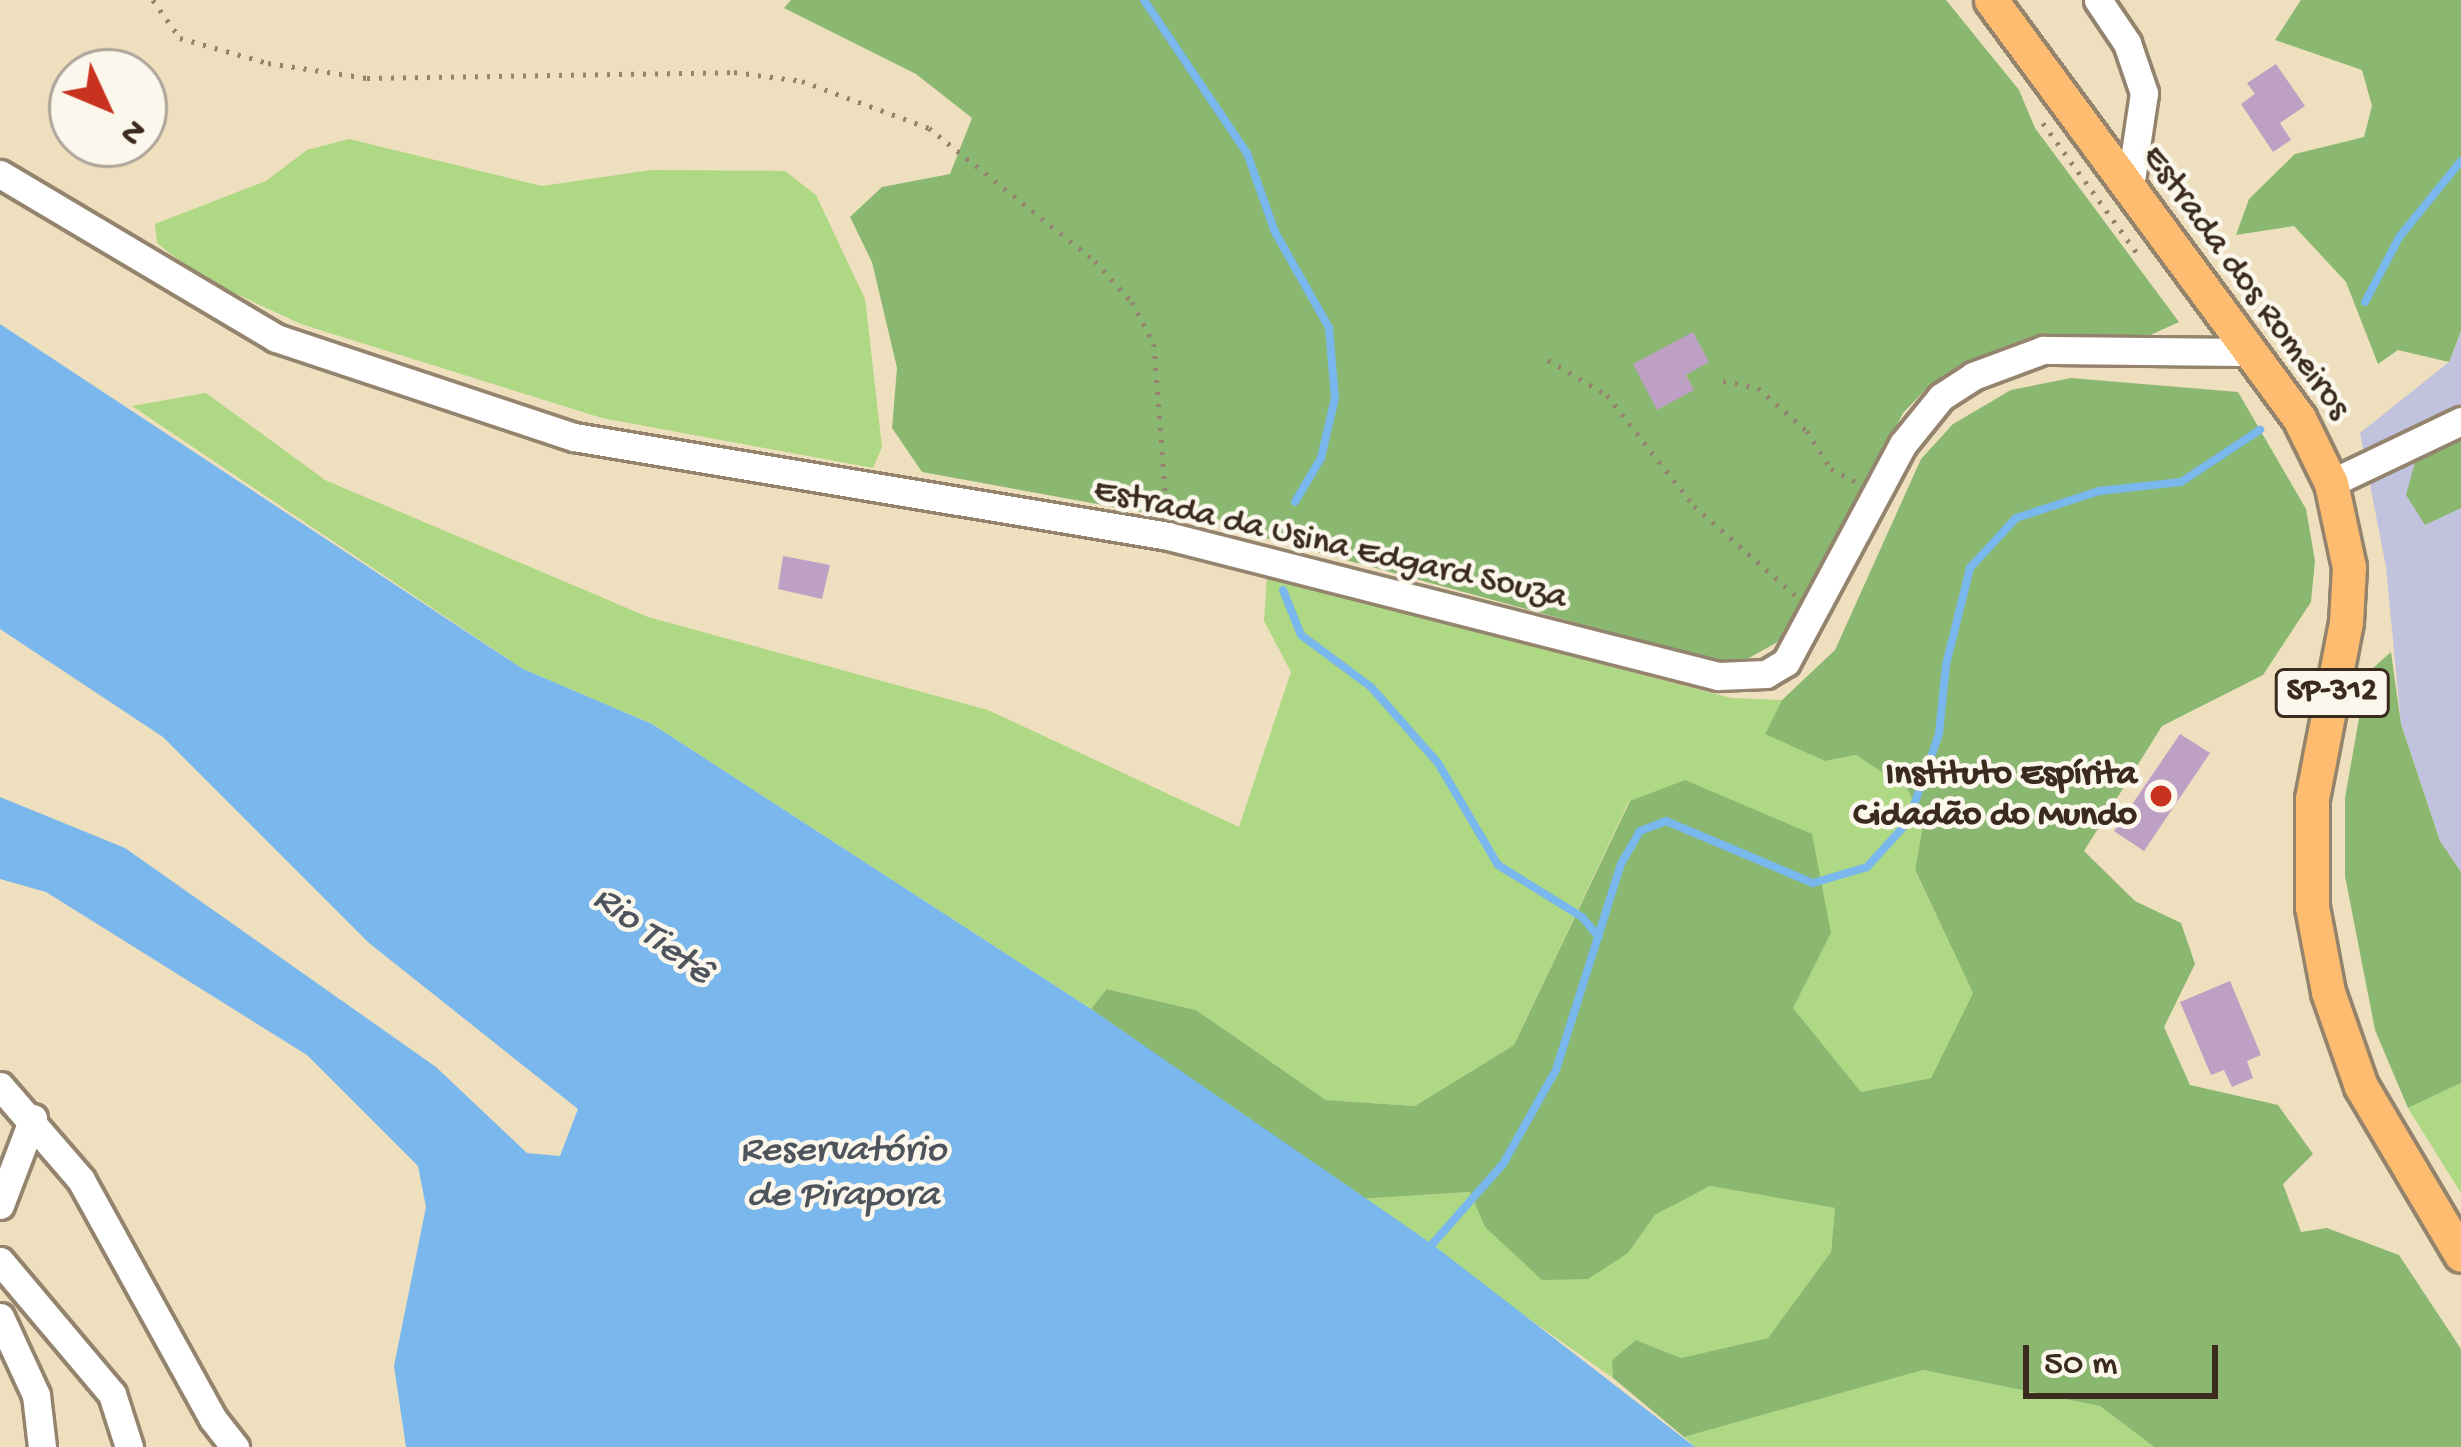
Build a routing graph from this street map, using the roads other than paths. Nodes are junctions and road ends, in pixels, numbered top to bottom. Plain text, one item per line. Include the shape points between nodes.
1 (1991, 0) edge
2 (2098, 0) edge
3 (0, 174) edge
4 (2129, 188) junction
5 (2251, 352) junction
6 (2461, 421) edge
7 (2331, 483) junction
8 (0, 1086) edge
9 (33, 1118) junction
10 (0, 1205) edge
11 (2461, 1255) edge
12 (0, 1261) edge
13 (0, 1317) edge
14 (42, 1447) edge
15 (129, 1447) edge
16 (236, 1447) edge

1 - 4 main road, Estrada dos Romeiros / SP-312
2 - 4 lane via 2127,43 2144,93
3 - 5 lane, Estrada da Usina Edgard Souza via 276,338 574,437 1168,536 1718,676 1766,674 1786,662 1877,494 1941,397 2043,350
4 - 5 main road, Estrada dos Romeiros / SP-312
5 - 7 main road, Estrada dos Romeiros / SP-312 via 2299,418
6 - 7 lane
7 - 11 main road, Estrada dos Romeiros / SP-312 via 2346,536 2347,622 2312,799 2312,907 2328,992 2361,1087
8 - 9 lane
9 - 10 lane
9 - 16 lane via 81,1180 212,1420
12 - 15 lane via 112,1394
13 - 14 lane via 36,1395

